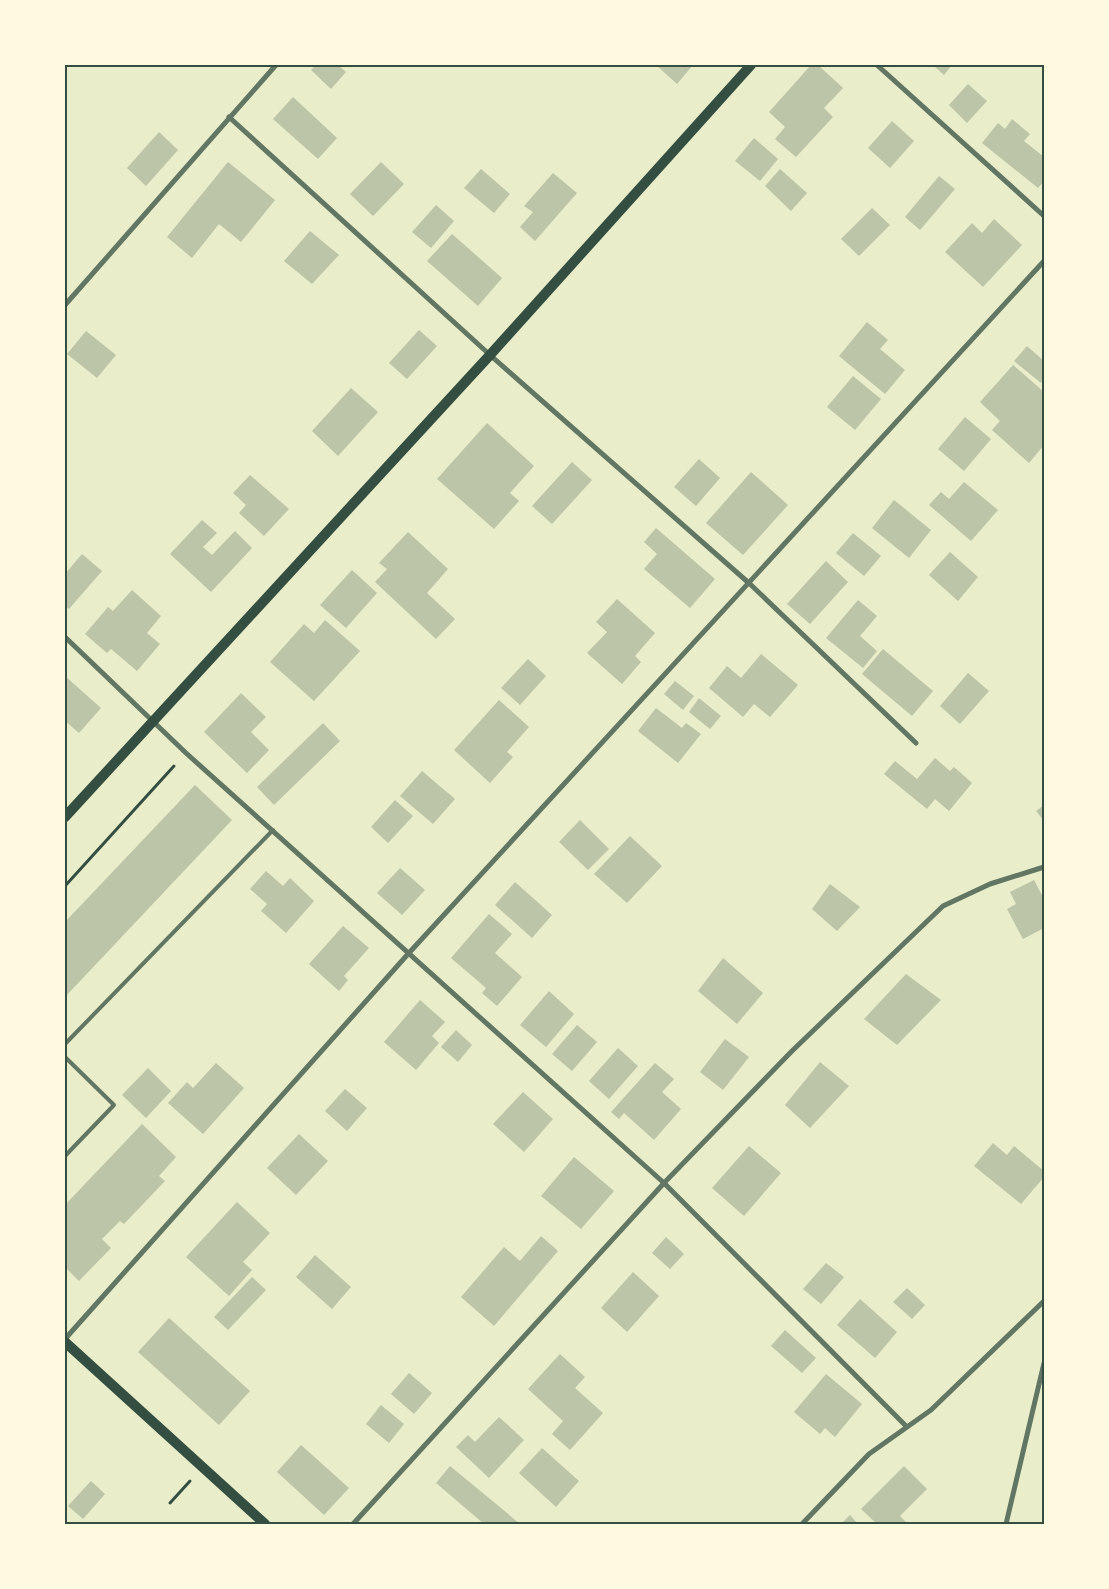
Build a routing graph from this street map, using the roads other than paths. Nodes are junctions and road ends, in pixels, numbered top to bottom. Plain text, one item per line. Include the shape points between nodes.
1 (276, 65) edge
2 (751, 65) edge
3 (877, 65) edge
4 (229, 117) junction
5 (1044, 216) edge
6 (1044, 261) edge
7 (65, 305) edge
8 (490, 354) junction
9 (750, 584) junction
10 (65, 637) edge
11 (153, 722) junction
12 (916, 743) dead end
13 (65, 817) edge
14 (273, 830) junction
15 (1044, 867) edge
16 (408, 954) junction
17 (65, 1044) edge
18 (65, 1056) edge
19 (65, 1156) edge
20 (664, 1184) junction
21 (1044, 1301) edge
22 (65, 1340) edge
23 (1044, 1363) edge
24 (906, 1426) junction
25 (265, 1524) edge
26 (353, 1524) edge
27 (802, 1524) edge
28 (1006, 1524) edge

1 - 4 street
2 - 8 main road
3 - 5 street
4 - 7 street
4 - 8 street
6 - 9 street
8 - 9 street
8 - 11 main road
9 - 12 street
9 - 16 street
10 - 11 street
11 - 13 main road
11 - 14 street
14 - 16 street
14 - 17 lane
15 - 20 street via 990,884 943,906 792,1051
16 - 20 street
16 - 22 street
18 - 19 lane via 114,1105
20 - 24 street
20 - 26 street
21 - 24 street via 931,1410
22 - 25 main road
23 - 28 street
24 - 27 street via 869,1454

